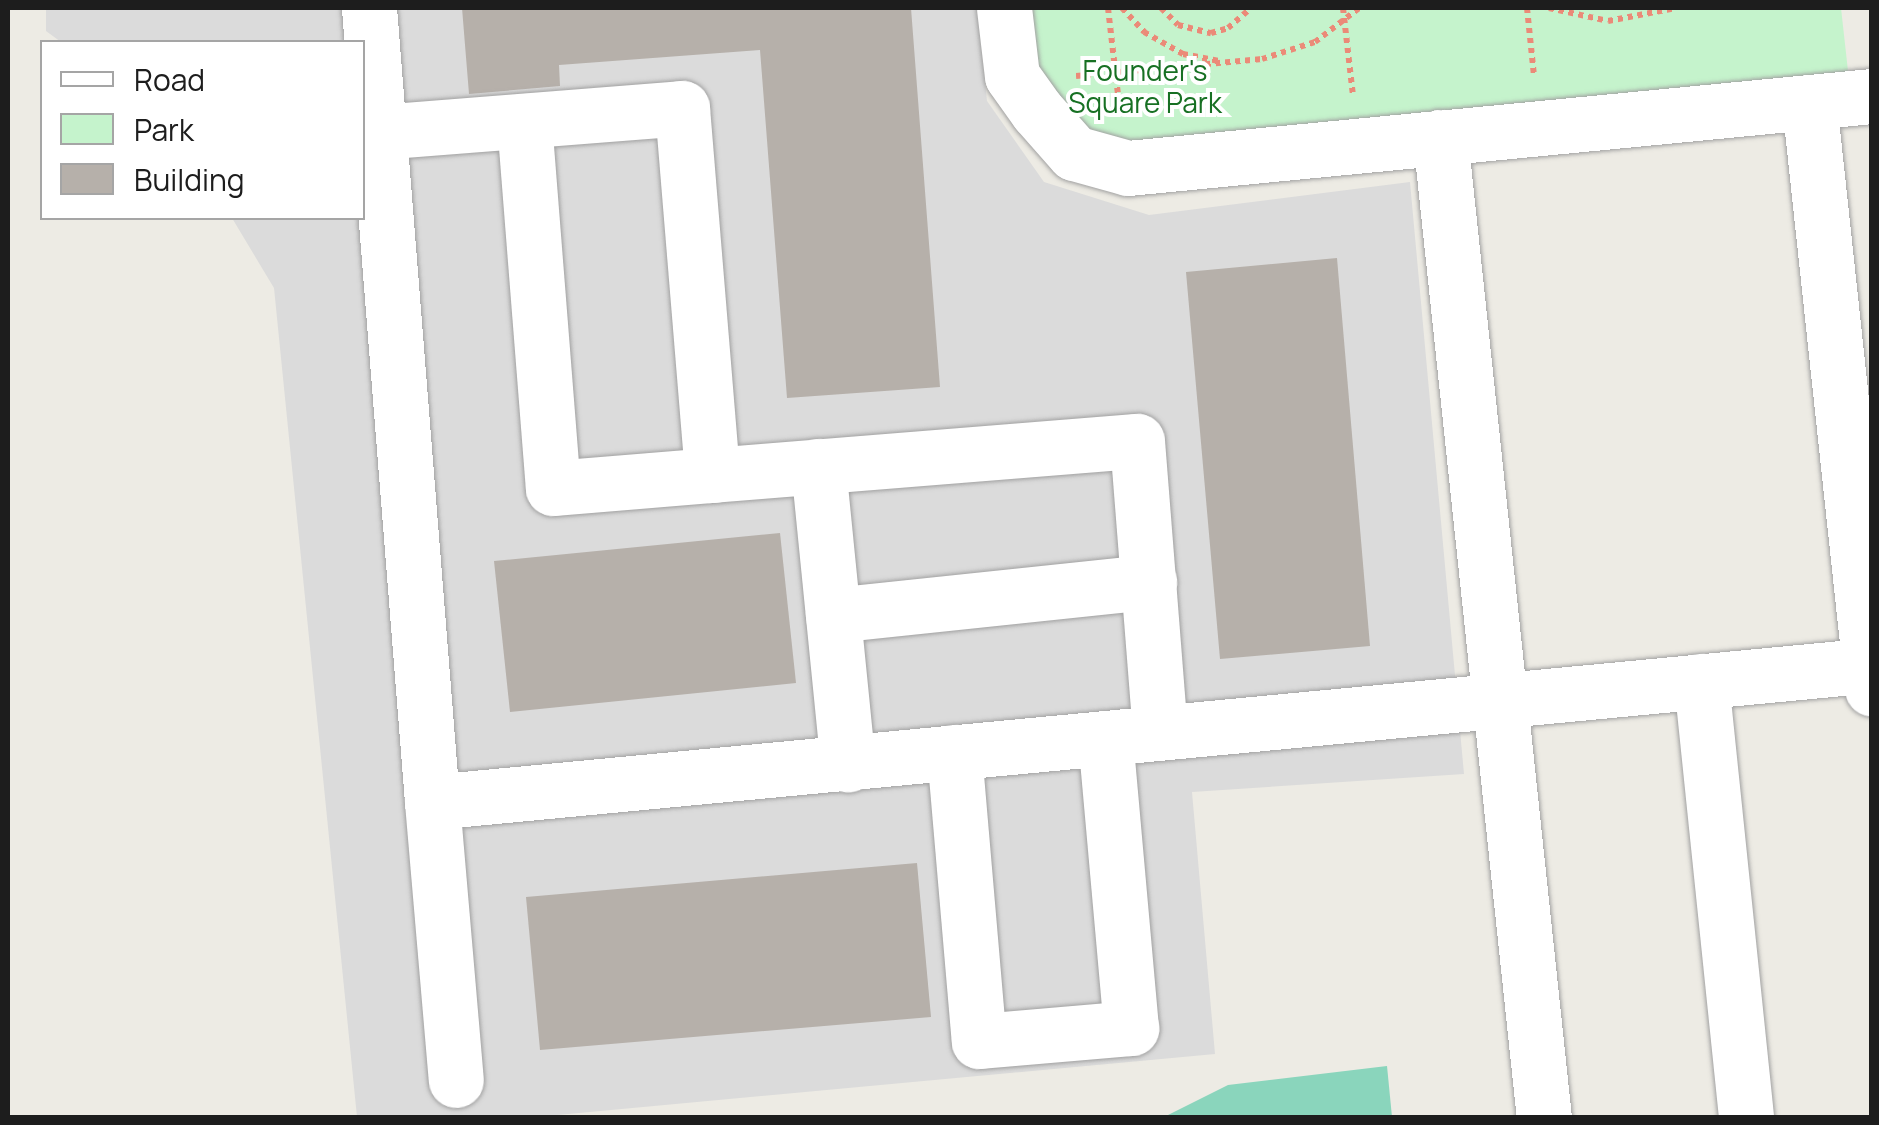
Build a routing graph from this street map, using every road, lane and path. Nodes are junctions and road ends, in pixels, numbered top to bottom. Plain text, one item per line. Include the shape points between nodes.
1 (368, 8) edge
2 (1004, 8) edge
3 (1108, 8) edge
4 (1122, 8) edge
5 (1161, 8) edge
6 (1251, 8) edge
7 (1343, 8) edge
8 (1359, 8) edge
9 (1527, 8) edge
10 (1549, 8) edge
11 (1676, 8) edge
12 (1345, 18) junction
13 (1231, 63) junction
14 (1012, 76) junction
15 (1115, 76) junction
16 (1534, 82) dead end
17 (1872, 96) edge
18 (1809, 102) junction
19 (1354, 103) dead end
20 (524, 121) junction
21 (379, 132) junction
22 (1440, 137) junction
23 (1128, 168) junction
24 (818, 466) junction
25 (712, 475) junction
26 (1149, 582) junction
27 (833, 615) junction
28 (1871, 673) edge
29 (1701, 681) junction
30 (1500, 700) junction
31 (1160, 732) junction
32 (1105, 739) junction
33 (954, 752) junction
34 (848, 764) junction
35 (432, 802) junction
36 (456, 1080) dead end
37 (1544, 1118) edge
38 (1746, 1118) edge

1 - 21 street
2 - 14 street
3 - 15 path
4 - 13 path via 1144,32 1183,54
5 - 6 path via 1178,26 1211,33
7 - 12 path
8 - 12 path
9 - 16 path
10 - 11 path via 1608,20
12 - 13 path via 1315,42
12 - 19 path
13 - 15 path
14 - 15 path
14 - 23 street via 1074,152
15 - 23 path
17 - 18 street
18 - 22 street
18 - 28 street
20 - 21 street
20 - 25 street via 682,108
20 - 25 street via 553,488
21 - 35 street
22 - 23 street
22 - 30 street
24 - 25 street
24 - 26 street via 1138,441
24 - 27 street
26 - 27 street
26 - 31 street
27 - 34 street
28 - 29 street
29 - 30 street
29 - 38 street
30 - 31 street
30 - 37 street
31 - 32 street
32 - 33 street
32 - 33 street via 1131,1028 979,1042
33 - 34 street
34 - 35 street
35 - 36 street

